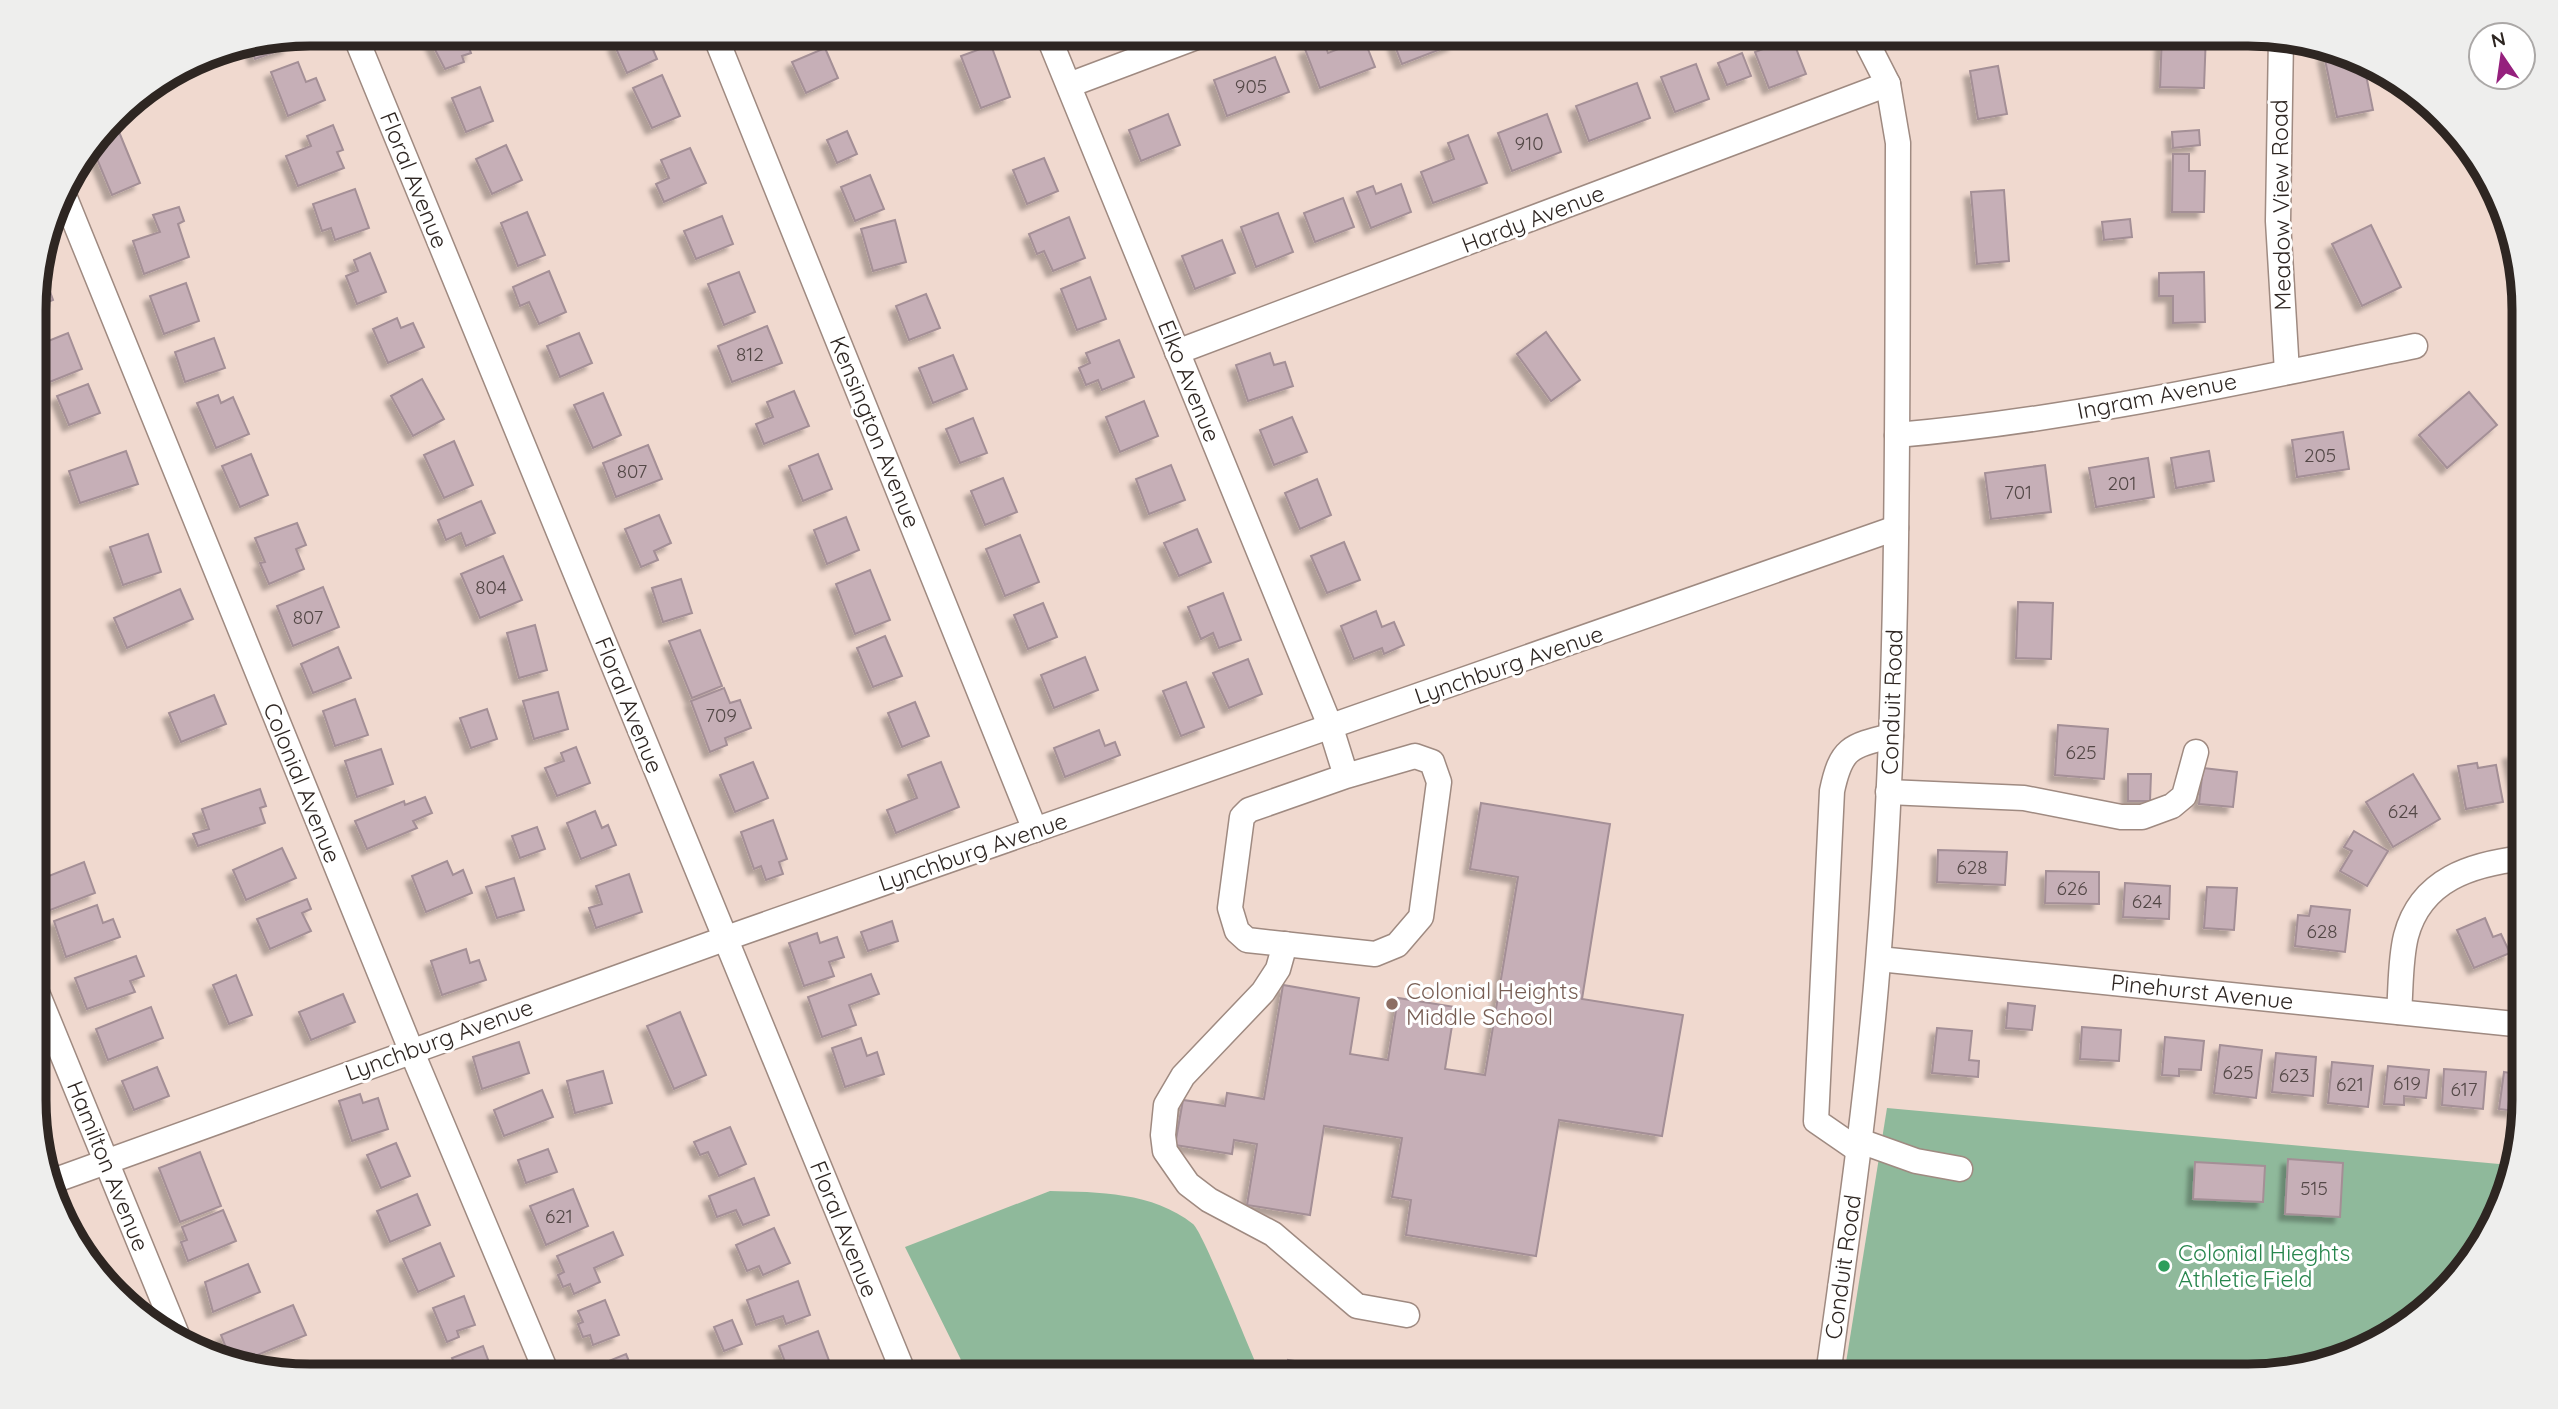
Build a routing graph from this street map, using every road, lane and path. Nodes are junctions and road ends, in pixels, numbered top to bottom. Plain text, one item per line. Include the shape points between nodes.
1 (359, 46) edge
2 (720, 46) edge
3 (1052, 46) edge
4 (1172, 46) edge
5 (1869, 46) edge
6 (2281, 48) edge
7 (1069, 85) junction
8 (1888, 85) junction
9 (68, 204) edge
10 (2415, 346) dead end
11 (1177, 352) junction
12 (2287, 372) junction
13 (1897, 435) junction
14 (1896, 528) junction
15 (1331, 728) junction
16 (1891, 736) junction
17 (2196, 752) dead end
18 (1346, 776) junction
19 (1888, 792) junction
20 (1035, 830) junction
21 (2512, 860) edge
22 (724, 938) junction
23 (1285, 944) junction
24 (1879, 960) junction
25 (2399, 1012) junction
26 (46, 1014) edge
27 (2512, 1024) edge
28 (411, 1050) junction
29 (1859, 1146) junction
30 (106, 1160) junction
31 (1960, 1169) dead end
32 (57, 1179) edge
33 (1406, 1315) dead end
34 (173, 1326) edge
35 (543, 1364) edge
36 (900, 1364) edge
37 (1829, 1364) edge

1 - 22 street, Floral Avenue
2 - 20 street, Kensington Avenue
3 - 7 street, Elko Avenue
4 - 7 street
5 - 8 street, Conduit Road
6 - 12 street, Meadow View Road via 2278,221
7 - 11 street, Elko Avenue
8 - 11 street, Hardy Avenue
8 - 13 street, Conduit Road via 1898,143
9 - 28 street, Colonial Avenue
10 - 12 street, Ingram Avenue
11 - 15 street, Elko Avenue
12 - 13 street, Ingram Avenue via 2114,406 1976,428
13 - 14 street, Conduit Road
14 - 15 street, Lynchburg Avenue
14 - 16 street, Conduit Road
15 - 18 street, Elko Avenue
15 - 20 street, Lynchburg Avenue
16 - 19 street, Conduit Road
16 - 29 street via 1859,744 1838,763 1832,791 1816,1121
17 - 19 street via 2184,796 2172,806 2142,817 2024,798
18 - 23 street via 1249,810 1242,817 1231,921 1247,940
18 - 23 street via 1415,756 1432,762 1439,782 1421,917 1397,945 1375,954
19 - 24 street, Conduit Road
20 - 22 street, Lynchburg Avenue
21 - 25 street via 2472,867 2447,877 2431,891 2406,937
22 - 28 street, Lynchburg Avenue
22 - 36 street, Floral Avenue
23 - 33 street via 1278,969 1263,992 1177,1085 1166,1105 1165,1151 1188,1184 1273,1234 1357,1306
24 - 25 street, Pinehurst Avenue
24 - 29 street, Conduit Road
25 - 27 street, Pinehurst Avenue
26 - 30 street, Hamilton Avenue
28 - 30 street, Lynchburg Avenue
28 - 35 street, Colonial Avenue
29 - 31 street
29 - 37 street, Conduit Road
30 - 32 street, Lynchburg Avenue
30 - 34 street, Hamilton Avenue

